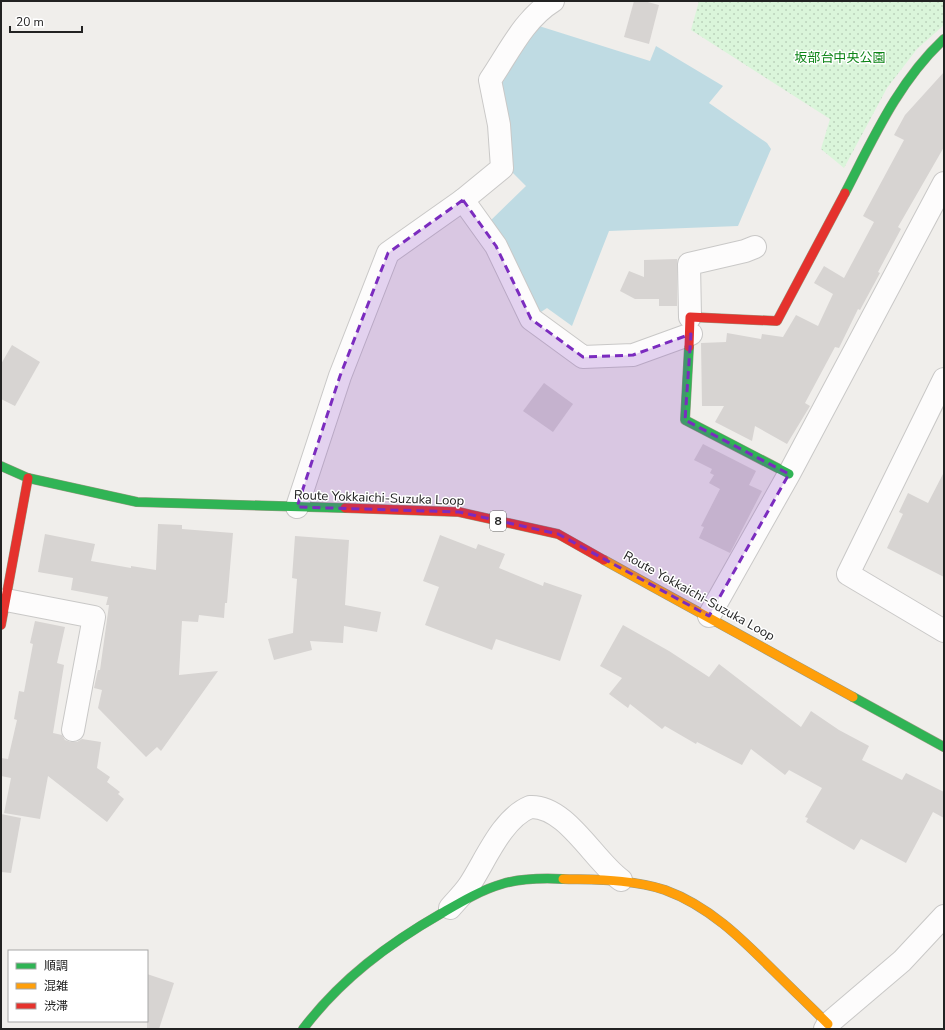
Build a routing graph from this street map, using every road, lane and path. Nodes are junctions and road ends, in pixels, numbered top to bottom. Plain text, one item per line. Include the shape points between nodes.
1 (553, 1) edge
2 (944, 39) edge
3 (944, 183) edge
4 (463, 200) junction
5 (755, 247) dead end
6 (691, 326) junction
7 (944, 379) edge
8 (1, 466) edge
9 (789, 474) junction
10 (28, 478) junction
11 (297, 507) junction
12 (6, 600) junction
13 (709, 616) junction
14 (1, 625) edge
15 (944, 631) edge
16 (73, 730) dead end
17 (944, 747) edge
18 (621, 880) junction
19 (449, 909) junction
20 (944, 916) edge
21 (827, 1026) edge
22 (303, 1029) edge

1 - 4 street via 527,23 490,80 499,124 502,168
2 - 6 street via 910,76 893,102 777,321
3 - 9 street
4 - 6 street via 496,246 531,319 583,357 633,355
4 - 11 street via 388,253 340,376
5 - 6 street via 690,264
6 - 9 street via 685,420
7 - 15 street via 848,574
8 - 10 street, Route Yokkaichi-Suzuka Loop / 8
9 - 13 street
10 - 11 street, Route Yokkaichi-Suzuka Loop / 8 via 137,502
10 - 12 street
11 - 13 street, Route Yokkaichi-Suzuka Loop / 8 via 459,512 558,534
12 - 14 street
12 - 16 street via 94,617
13 - 17 street, Route Yokkaichi-Suzuka Loop / 8
18 - 19 street via 554,878 515,881 488,888
18 - 19 street via 610,872 558,816 548,810 530,806 507,827 488,852 467,888
18 - 21 street via 652,886 694,903 711,913 732,928
19 - 22 street via 423,923 367,961 327,999
20 - 21 street via 902,960

